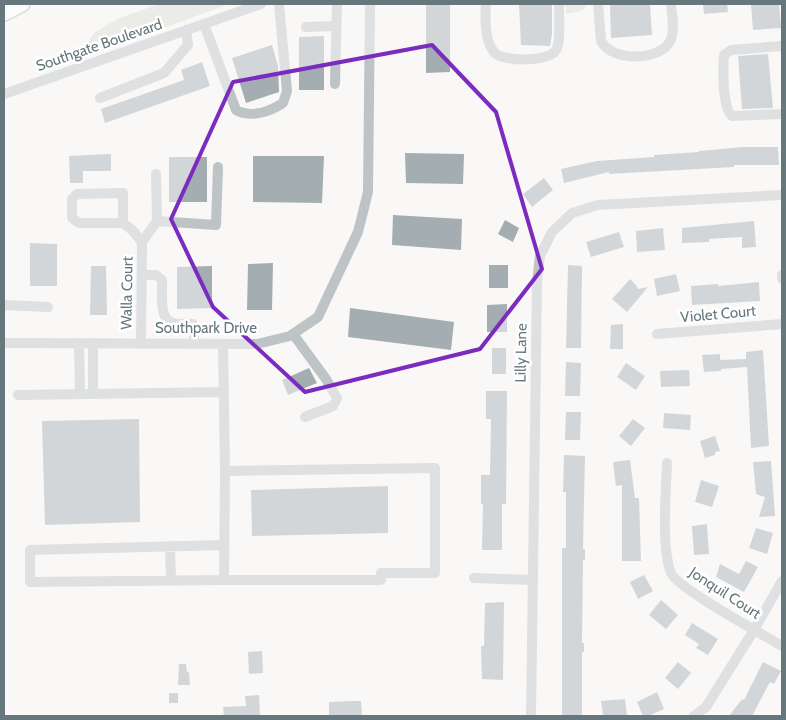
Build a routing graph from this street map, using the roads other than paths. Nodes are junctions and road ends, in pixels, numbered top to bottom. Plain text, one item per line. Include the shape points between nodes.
1 (22, 4) edge
2 (261, 4) edge
3 (278, 4) edge
4 (337, 4) edge
5 (370, 4) edge
6 (486, 4) edge
7 (559, 4) edge
8 (598, 4) edge
9 (670, 4) edge
10 (4, 13) edge
11 (204, 24) junction
12 (336, 26) junction
13 (306, 27) dead end
14 (186, 30) junction
15 (782, 46) edge
16 (335, 84) dead end
17 (4, 94) edge
18 (100, 98) dead end
19 (782, 114) edge
20 (218, 166) dead end
21 (156, 174) dead end
22 (782, 194) edge
23 (157, 221) junction
24 (123, 223) junction
25 (142, 242) junction
26 (142, 275) junction
27 (4, 305) edge
28 (48, 307) dead end
29 (782, 324) edge
30 (293, 334) junction
31 (657, 334) dead end
32 (4, 343) edge
33 (79, 343) junction
34 (93, 343) junction
35 (141, 343) junction
36 (194, 343) junction
37 (223, 344) junction
38 (222, 392) junction
39 (80, 394) junction
40 (93, 394) junction
41 (18, 396) dead end
42 (305, 417) dead end
43 (667, 463) dead end
44 (225, 471) junction
45 (224, 545) junction
46 (170, 546) junction
47 (474, 578) dead end
48 (171, 580) junction
49 (224, 580) junction
50 (533, 580) junction
51 (782, 581) edge
52 (754, 630) junction
53 (782, 646) edge
54 (531, 716) edge
55 (694, 716) edge

1 - 10 highway
2 - 11 street, Southgate Boulevard
3 - 11 street via 287,91 283,103 257,113 245,114 236,110
4 - 12 street
5 - 30 street, Southpark Drive via 368,192 358,232 318,317
6 - 7 street via 488,39 494,52 501,57 539,59 552,56 558,48
8 - 9 street via 601,41 613,54 624,56 639,56 666,47 673,24
11 - 14 street, Southgate Boulevard
12 - 13 street
12 - 16 street
14 - 17 street, Southgate Boulevard
14 - 18 street via 188,45 164,73
15 - 19 street via 731,50 724,55 728,112 732,116
20 - 23 street via 216,224
21 - 23 street
22 - 50 street, Lilly Lane via 598,205 572,213 552,232 540,256 537,282
23 - 25 street
24 - 24 street via 123,193 77,194 72,199 72,218 79,223
24 - 25 street
25 - 26 street, Walla Court
26 - 35 street, Walla Court
26 - 36 street via 156,275 162,280 162,306 166,320 172,324 193,324
27 - 28 street
29 - 31 street, Violet Court
30 - 37 street, Southpark Drive via 257,344
30 - 42 street via 337,398 333,406
32 - 33 street, Southpark Drive
33 - 34 street, Southpark Drive
33 - 39 street
34 - 35 street, Southpark Drive
34 - 40 street
35 - 36 street, Southpark Drive
36 - 37 street, Southpark Drive
37 - 38 street
38 - 40 street
38 - 44 street
39 - 40 street
39 - 41 street
43 - 52 street, Jonquil Court via 665,549 671,575 689,590
44 - 45 street
44 - 49 street via 435,468 435,573 381,572 381,580
45 - 46 street
45 - 49 street
46 - 48 street
46 - 48 street via 30,550 30,582
47 - 50 street
48 - 49 street
50 - 54 street, Lilly Lane
51 - 52 street
52 - 53 street, Jonquil Court
52 - 55 street via 706,707

